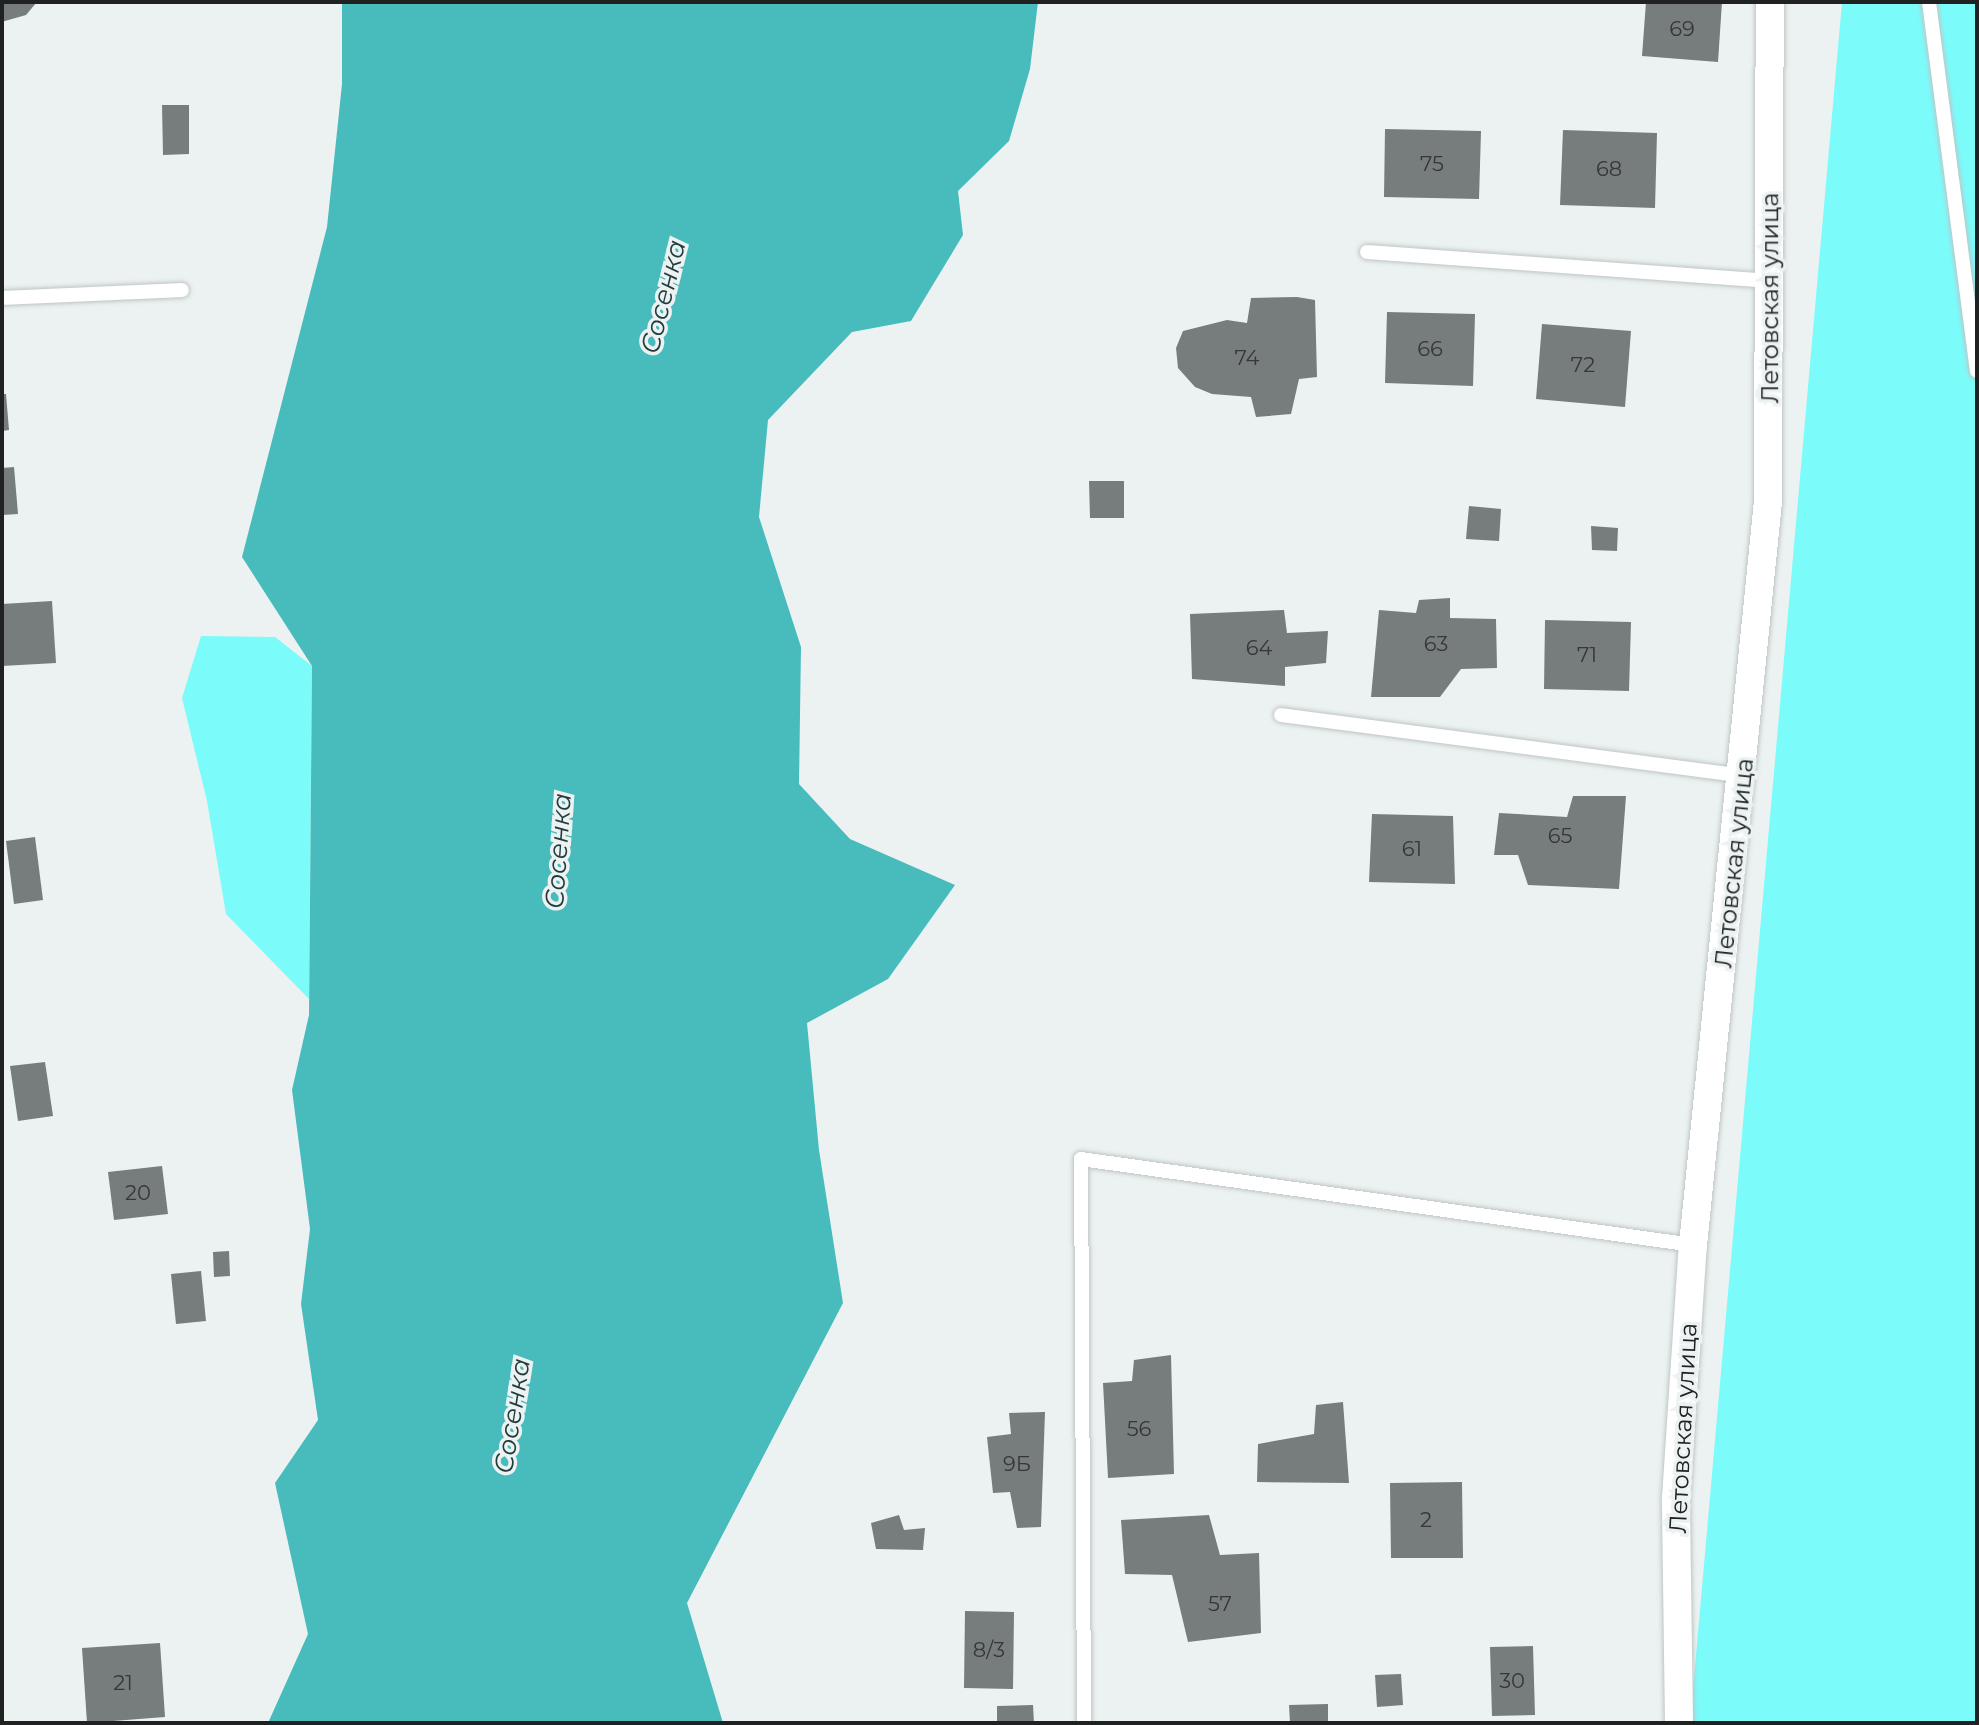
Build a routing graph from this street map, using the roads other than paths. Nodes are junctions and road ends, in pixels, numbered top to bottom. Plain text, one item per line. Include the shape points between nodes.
1 (1770, 2) edge
2 (1929, 2) edge
3 (1367, 252) dead end
4 (1771, 281) junction
5 (182, 289) dead end
6 (2, 298) edge
7 (1977, 372) edge
8 (1281, 715) dead end
9 (1744, 776) junction
10 (1693, 1245) junction
11 (1084, 1723) edge
12 (1679, 1723) edge

1 - 4 street, Летовская улица
2 - 7 lane
3 - 4 lane
4 - 9 street, Летовская улица via 1768,501
5 - 6 lane
8 - 9 lane
9 - 10 street, Летовская улица
10 - 11 lane via 1081,1159
10 - 12 street, Летовская улица via 1676,1498

